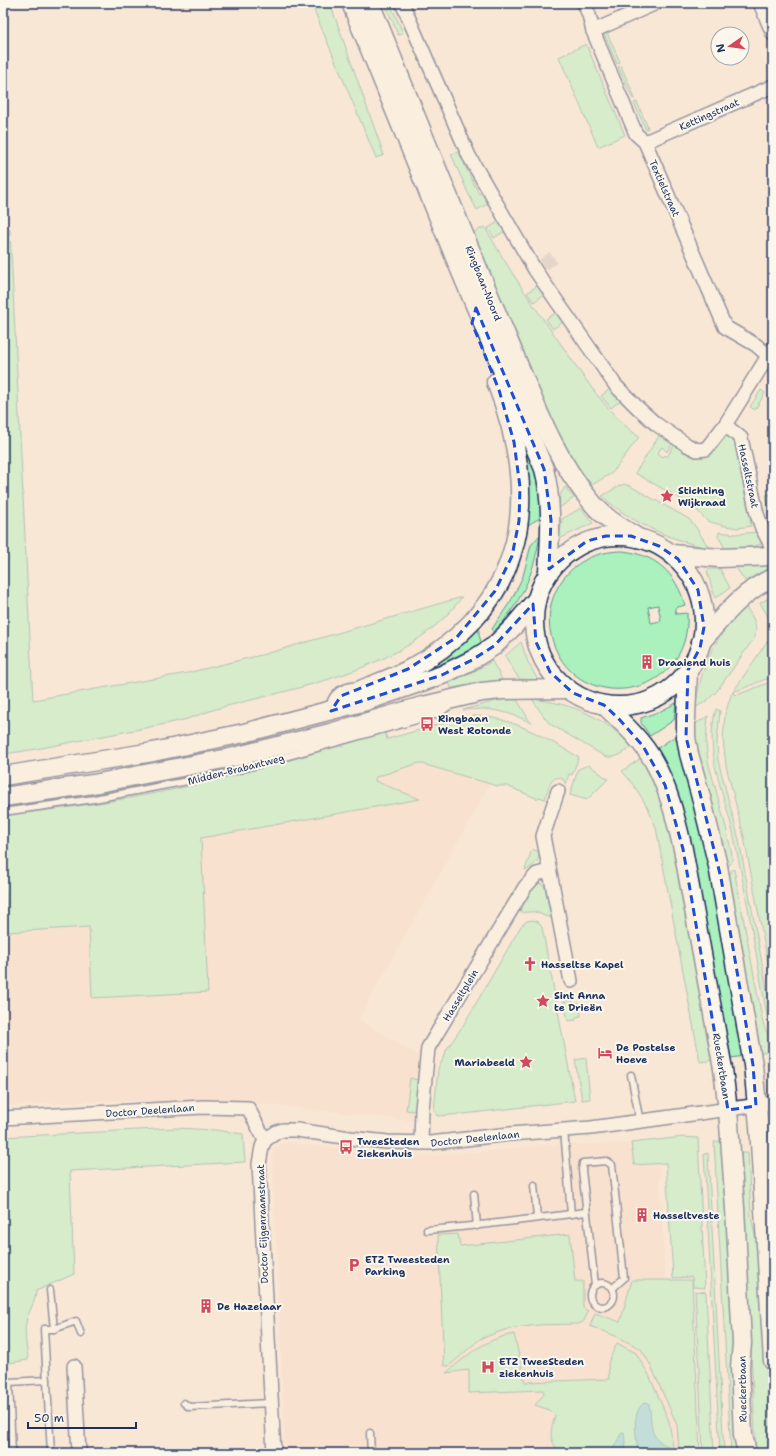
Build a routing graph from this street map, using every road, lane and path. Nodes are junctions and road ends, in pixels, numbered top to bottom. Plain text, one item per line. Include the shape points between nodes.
1 (351, 3) edge
2 (370, 3) edge
3 (402, 3) edge
4 (584, 3) edge
5 (656, 3) edge
6 (760, 3) edge
7 (593, 31) junction
8 (773, 34) edge
9 (773, 86) edge
10 (645, 142) junction
11 (476, 308) junction
12 (771, 355) edge
13 (725, 425) junction
14 (638, 538) junction
15 (773, 549) edge
16 (672, 554) junction
17 (773, 556) edge
18 (548, 572) junction
19 (773, 578) edge
20 (536, 600) junction
21 (701, 642) junction
22 (688, 670) junction
23 (568, 689) junction
24 (459, 697) junction
25 (604, 705) junction
26 (331, 710) junction
27 (3, 776) edge
28 (558, 791) dead end
29 (3, 797) edge
30 (3, 812) edge
31 (549, 871) junction
32 (571, 981) dead end
33 (631, 1075) dead end
34 (765, 1104) edge
35 (728, 1110) junction
36 (3, 1118) edge
37 (640, 1122) junction
38 (564, 1130) junction
39 (266, 1140) junction
40 (422, 1143) junction
41 (534, 1185) dead end
42 (474, 1194) dead end
43 (586, 1212) junction
44 (571, 1214) junction
45 (537, 1217) junction
46 (477, 1226) junction
47 (426, 1230) dead end
48 (595, 1285) junction
49 (612, 1289) junction
50 (50, 1290) dead end
51 (54, 1329) junction
52 (81, 1334) dead end
53 (773, 1361) edge
54 (74, 1366) dead end
55 (47, 1380) junction
56 (184, 1403) dead end
57 (271, 1403) junction
58 (370, 1433) dead end
59 (12, 1453) edge
60 (51, 1453) edge
61 (79, 1453) edge
62 (274, 1453) edge
63 (371, 1453) edge
64 (746, 1453) edge

1 - 11 main road, Ringbaan-Noord
2 - 14 main road, Ringbaan-Noord via 500,320 559,455 594,506
3 - 13 street via 420,37 468,156 616,386 656,424 697,450 706,449
4 - 7 street, Textielstraat
5 - 7 street
6 - 8 street
7 - 10 street, Textielstraat via 636,134
9 - 10 street, Kettingstraat
10 - 12 street, Textielstraat via 725,327
11 - 18 main road, Ringbaan-Noord via 548,483 551,520
11 - 26 main road, Ringbaan-Noord via 472,323 499,390 514,442 520,487 519,521 512,556 495,591 478,616 457,637 408,670 341,696
12 - 13 street
13 - 15 street, Hasseltstraat via 741,438 757,514
14 - 16 main road
14 - 18 main road via 612,536 587,541 565,554
16 - 17 main road via 720,558
16 - 21 main road via 692,577 701,597 704,619
18 - 20 main road
19 - 21 main road via 763,582 738,601
20 - 23 main road via 534,634 539,650 550,672
20 - 26 main road via 499,642 472,660 442,675
21 - 22 main road via 695,660
22 - 25 main road via 671,688 651,700 628,706
22 - 34 main road via 688,749 718,866 753,1064
23 - 24 main road, Midden-Brabantweg via 501,690
23 - 25 main road via 585,699
24 - 29 main road, Midden-Brabantweg via 234,757 93,784
24 - 30 lane, Midden-Brabantweg via 438,714 224,774 94,799
25 - 35 main road, Rueckertbaan via 638,740 654,762 675,816 713,1013
26 - 27 main road via 244,733 153,752
28 - 31 street via 543,836
31 - 32 street
31 - 40 street, Hasseltplein via 537,874 525,887 428,1048 422,1109
33 - 37 lane
34 - 35 street, Doctor Deelenlaan
34 - 53 main road via 763,1193
35 - 37 street, Doctor Deelenlaan
35 - 64 main road, Rueckertbaan via 742,1343 740,1366 743,1435
36 - 39 street, Doctor Deelenlaan via 203,1107 248,1108
37 - 38 street, Doctor Deelenlaan
38 - 40 street, Doctor Deelenlaan
38 - 44 lane
39 - 40 street, Doctor Deelenlaan via 283,1130 297,1130 388,1142
39 - 57 street, Doctor Eijgenraamstraat via 259,1164
41 - 45 lane
42 - 46 lane
43 - 44 lane
43 - 48 lane
43 - 49 lane via 583,1163 606,1161 612,1165 624,1278
44 - 45 lane
45 - 46 lane
46 - 47 lane
48 - 49 lane via 605,1283
48 - 49 lane via 589,1293 595,1306 599,1307 611,1303 614,1294
50 - 51 lane
51 - 52 lane via 76,1321
51 - 55 lane via 44,1329
54 - 61 street
55 - 59 lane via 9,1382
55 - 60 lane
56 - 57 lane via 189,1407
57 - 62 street, Doctor Eijgenraamstraat
58 - 63 lane

